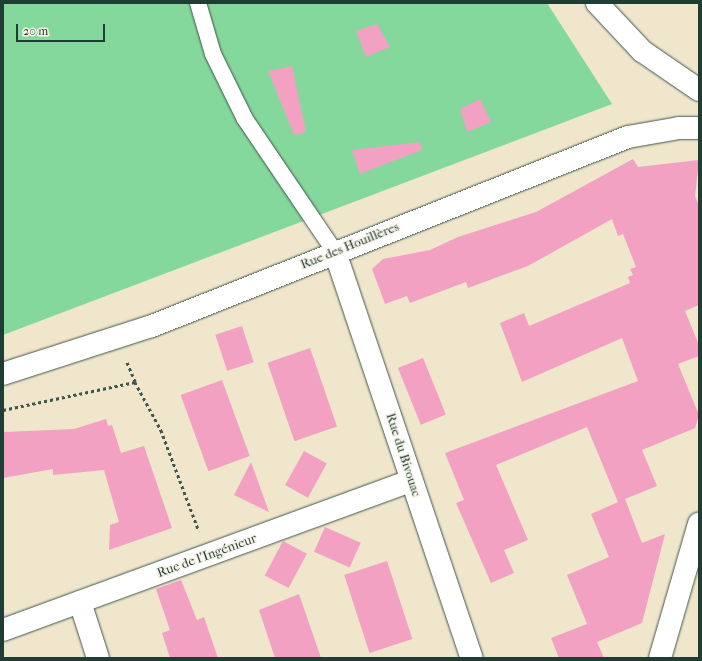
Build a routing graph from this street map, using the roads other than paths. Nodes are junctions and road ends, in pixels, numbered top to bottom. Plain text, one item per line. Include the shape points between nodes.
1 (198, 3) edge
2 (597, 3) edge
3 (699, 90) edge
4 (699, 128) edge
5 (335, 252) junction
6 (3, 374) edge
7 (411, 481) junction
8 (699, 524) edge
9 (80, 602) junction
10 (3, 630) edge
11 (98, 658) edge
12 (472, 658) edge
13 (660, 658) edge

1 - 5 lane via 213,54 245,119
2 - 3 street via 642,51
4 - 5 street, Rue des Houillères via 680,128 628,137
5 - 6 street, Rue des Houillères via 117,338
5 - 7 street, Rue du Bivouac
7 - 9 street, Rue de l'Ingénieur
7 - 12 street, Rue du Bivouac
8 - 13 street
9 - 10 street, Rue de l'Ingénieur
9 - 11 street

